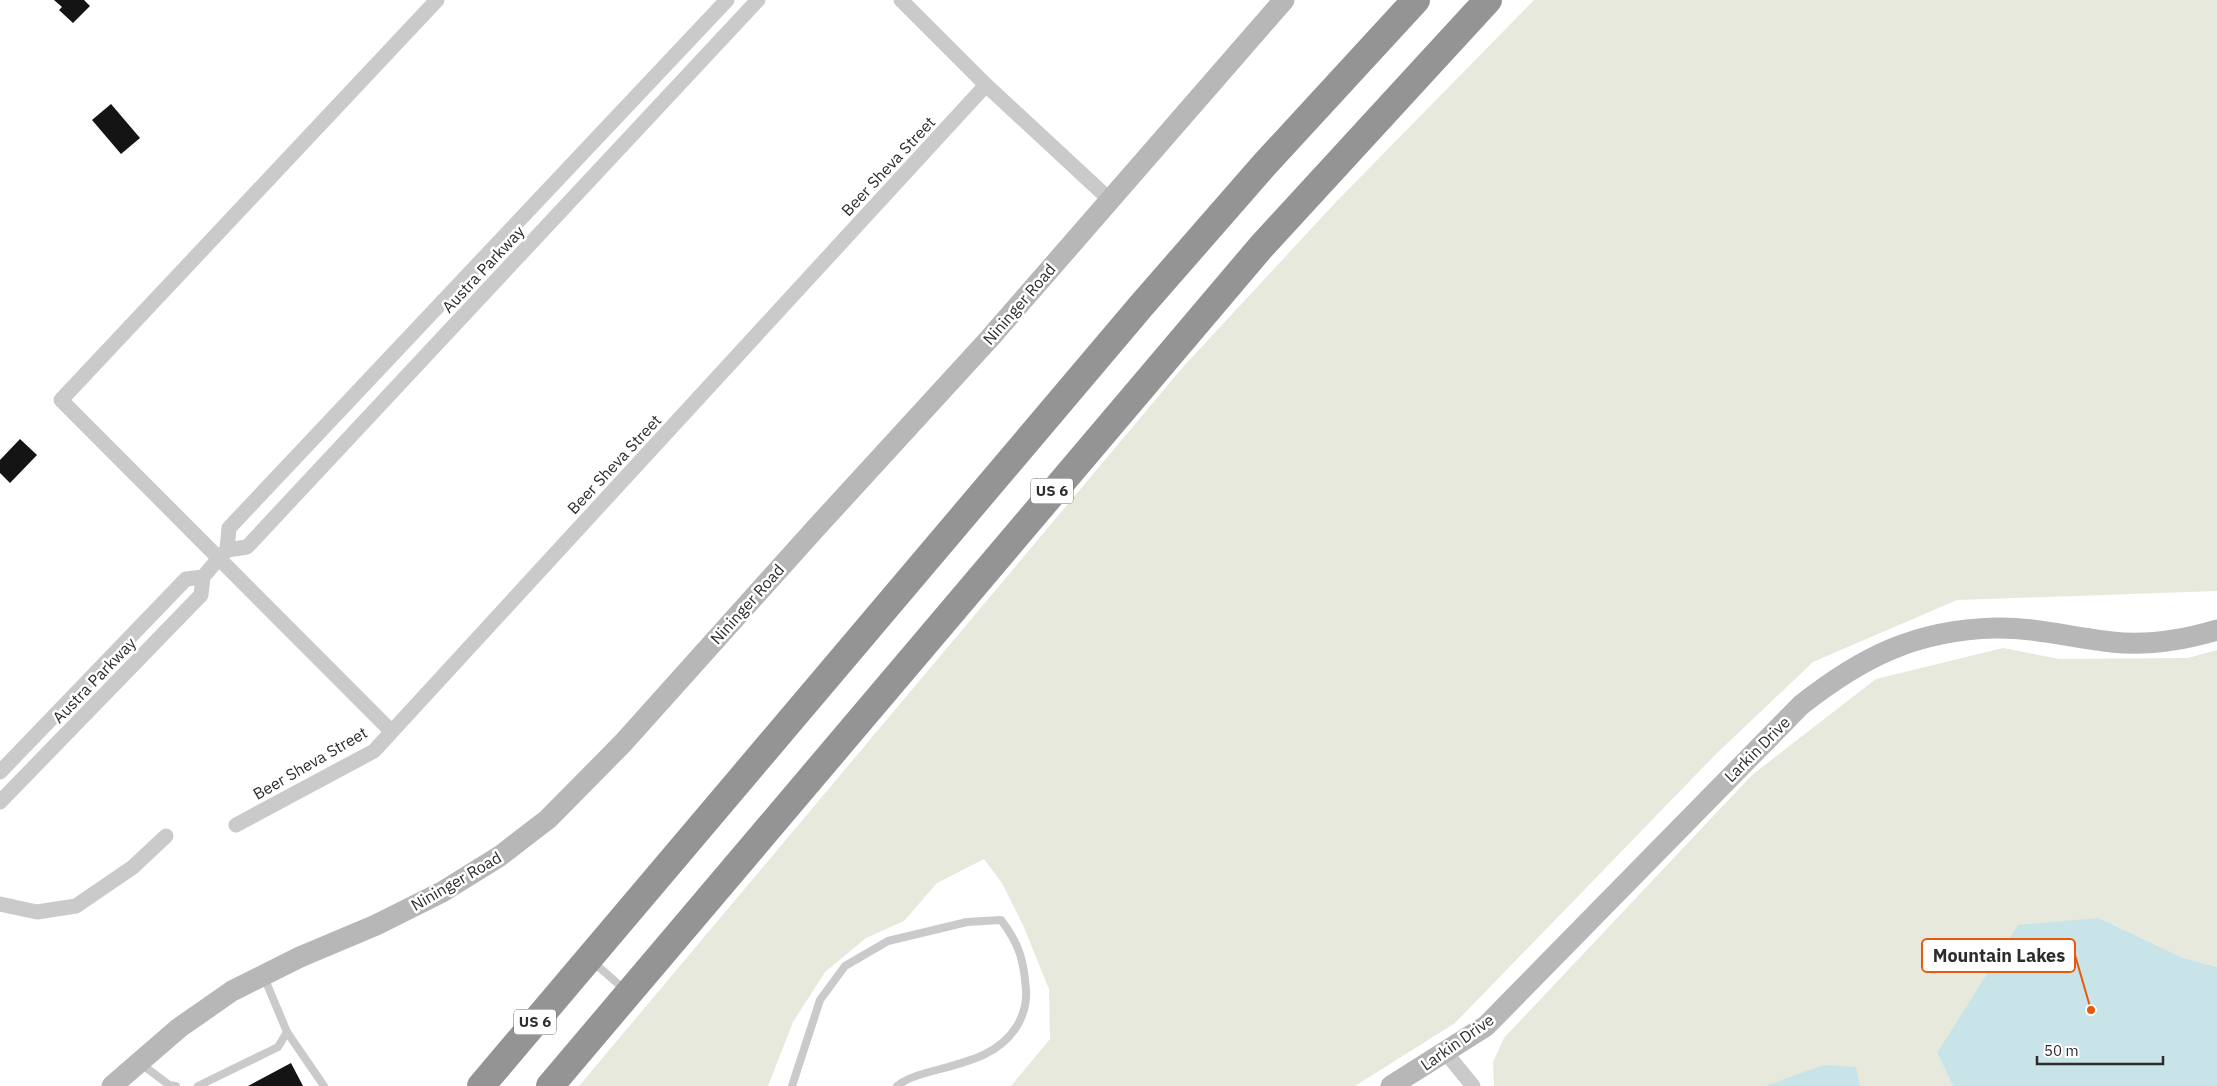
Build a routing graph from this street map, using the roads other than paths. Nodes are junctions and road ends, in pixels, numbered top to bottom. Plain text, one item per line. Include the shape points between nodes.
1 (437, 0) edge
2 (727, 0) edge
3 (758, 0) edge
4 (901, 0) edge
5 (1284, 0) edge
6 (1416, 0) edge
7 (1488, 0) edge
8 (986, 85) junction
9 (1110, 200) junction
10 (223, 554) junction
11 (203, 576) junction
12 (2217, 630) edge
13 (392, 731) junction
14 (0, 772) edge
15 (0, 802) edge
16 (236, 825) dead end
17 (166, 836) dead end
18 (0, 904) edge
19 (589, 958) junction
20 (263, 974) junction
21 (628, 992) junction
22 (287, 1032) junction
23 (1446, 1052) junction
24 (138, 1062) junction
25 (112, 1086) edge
26 (176, 1086) edge
27 (198, 1086) edge
28 (324, 1086) edge
29 (481, 1086) edge
30 (550, 1086) edge
31 (792, 1086) edge
32 (898, 1086) edge
33 (1391, 1086) edge
34 (1473, 1086) edge

1 - 10 street via 62,400
2 - 10 street, Austra Parkway via 229,528
3 - 10 street, Austra Parkway via 247,547
4 - 8 street
5 - 9 street, Nininger Road
6 - 19 highway, US 6 via 1265,164 1141,306
7 - 21 highway, US 6 via 1261,247
8 - 9 street
8 - 13 street, Beer Sheva Street
9 - 20 street, Nininger Road via 990,338 623,743 548,819 500,856 442,892
10 - 11 street, Austra Parkway
10 - 13 street
11 - 14 street, Austra Parkway via 186,579
11 - 15 street, Austra Parkway via 201,595
12 - 23 street, Larkin Drive via 2186,639 2140,643 1996,628 1958,631 1911,641 1874,656 1833,680 1801,705 1486,1026
13 - 16 street, Beer Sheva Street via 374,751
17 - 18 street via 133,867 76,906 37,912
19 - 21 lane
19 - 29 highway, US 6
20 - 22 lane
20 - 24 street, Nininger Road via 207,1008
21 - 30 highway, US 6
22 - 27 lane via 278,1047
22 - 28 lane
23 - 33 street, Larkin Drive
23 - 34 street
24 - 25 street, Nininger Road
24 - 26 lane via 169,1085
31 - 32 lane via 820,1000 845,966 888,941 967,922 1001,920 1014,936 1024,965 1027,996 1024,1015 1012,1034 998,1047 970,1061 917,1076

